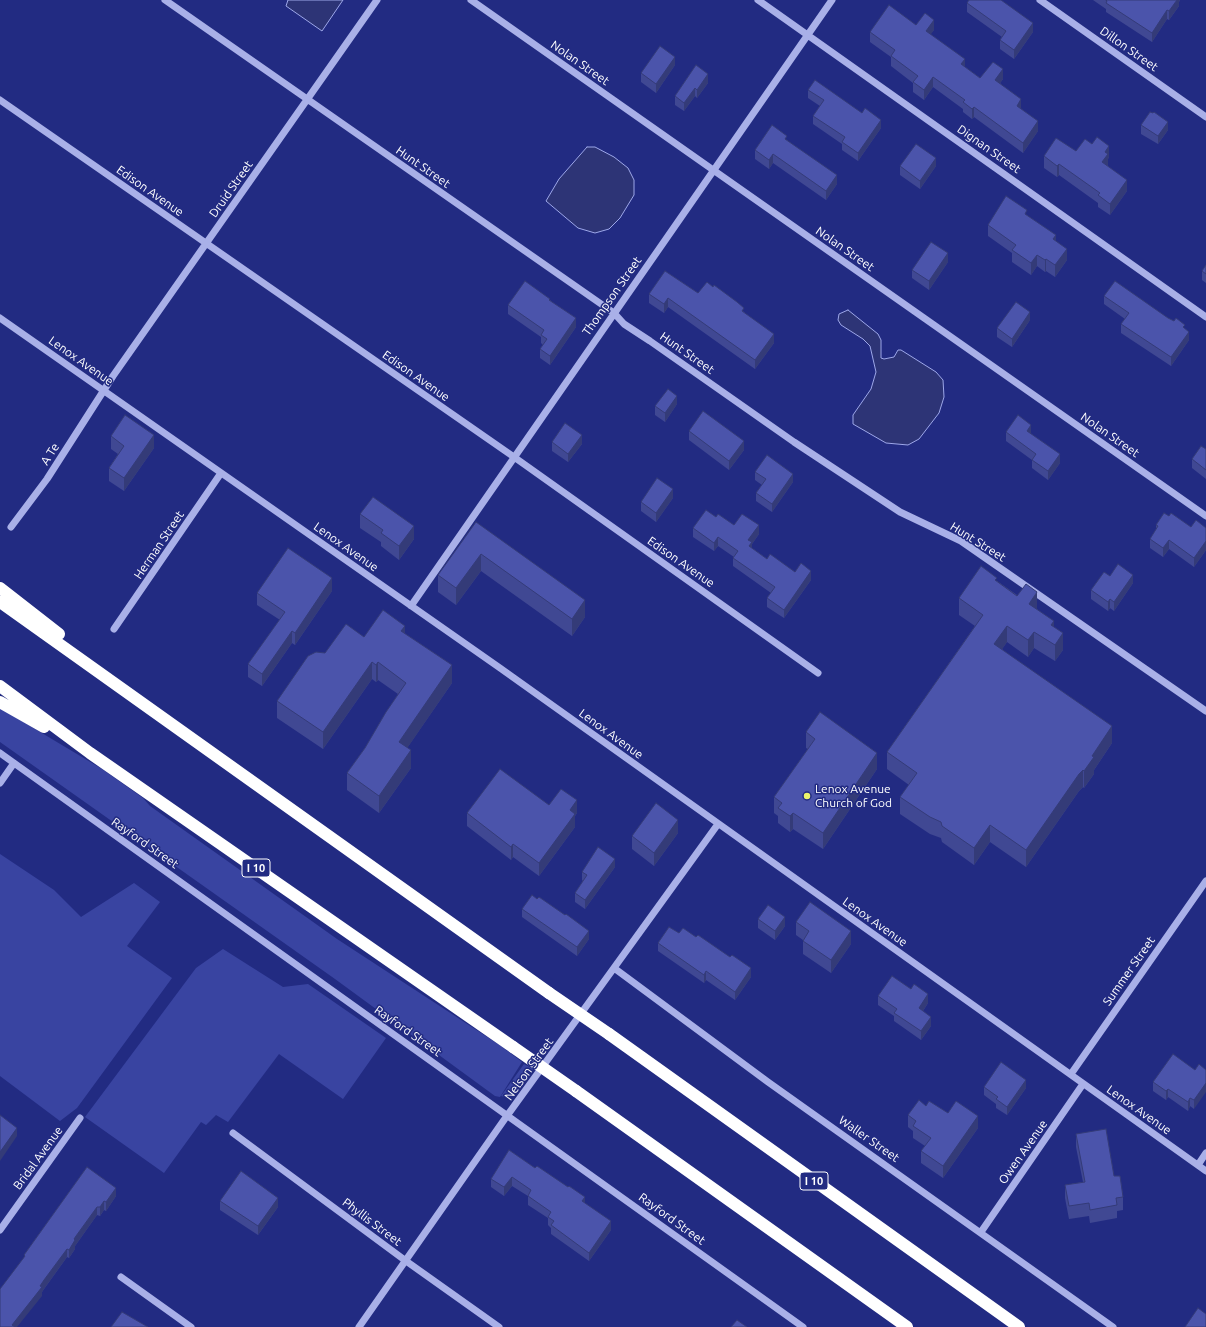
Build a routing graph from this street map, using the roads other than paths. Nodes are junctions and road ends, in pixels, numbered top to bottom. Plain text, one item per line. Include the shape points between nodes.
1 (165, 0) edge
2 (377, 0) edge
3 (471, 0) edge
4 (758, 0) edge
5 (832, 0) edge
6 (1040, 0) edge
7 (808, 34) junction
8 (0, 100) edge
9 (307, 100) junction
10 (1206, 116) edge
11 (714, 170) junction
12 (206, 244) junction
13 (614, 313) junction
14 (1206, 317) edge
15 (0, 318) edge
16 (104, 390) junction
17 (514, 457) junction
18 (221, 473) junction
19 (1206, 516) edge
20 (11, 527) dead end
21 (0, 588) edge
22 (0, 602) edge
23 (411, 606) junction
24 (114, 629) dead end
25 (818, 673) dead end
26 (0, 686) edge
27 (0, 702) edge
28 (1206, 711) edge
29 (172, 725) junction
30 (0, 753) edge
31 (90, 753) junction
32 (14, 763) junction
33 (0, 783) edge
34 (718, 824) junction
35 (1206, 881) edge
36 (614, 968) junction
37 (1071, 1074) junction
38 (1083, 1084) junction
39 (508, 1115) junction
40 (80, 1118) dead end
41 (233, 1132) dead end
42 (1206, 1153) edge
43 (1198, 1165) junction
44 (1206, 1171) edge
45 (0, 1230) edge
46 (981, 1232) junction
47 (406, 1261) junction
48 (120, 1277) dead end
49 (191, 1327) edge
50 (359, 1327) edge
51 (499, 1327) edge
52 (804, 1327) edge
53 (907, 1327) edge
54 (1019, 1327) edge
55 (1113, 1327) edge

1 - 9 street, Hunt Street
2 - 9 street, Druid Street
3 - 11 street, Nolan Street
4 - 7 street, Dignan Street
5 - 7 street, Thompson Street
6 - 10 street, Dillon Street
7 - 11 street, Thompson Street
7 - 14 street, Dignan Street
8 - 12 street, Edison Avenue
9 - 12 street, Druid Street
9 - 13 street, Hunt Street
11 - 13 street, Thompson Street
11 - 19 street, Nolan Street
12 - 16 street, Druid Street
12 - 17 street, Edison Avenue
13 - 17 street, Thompson Street
13 - 28 street, Hunt Street via 624,324 794,442 900,512 961,541
15 - 16 street, Lenox Avenue
16 - 18 street, Lenox Avenue
16 - 20 street, A Te via 47,479
17 - 23 street, Thompson Street
17 - 25 street, Edison Avenue
18 - 23 street, Lenox Avenue
18 - 24 street, Herman Street
21 - 29 highway
22 - 29 highway, I 10
23 - 34 street, Lenox Avenue
26 - 31 highway, I 10
27 - 31 highway
29 - 54 highway, I 10, bridge
30 - 32 street, Rayford Street
31 - 53 highway, I 10, bridge via 576,1091
32 - 33 street
32 - 39 street, Rayford Street
34 - 36 street, Nelson Street
34 - 37 street, Lenox Avenue
35 - 37 street, Summer Street
36 - 39 street, Nelson Street
36 - 46 street, Waller Street via 768,1082
37 - 38 street, Lenox Avenue
38 - 43 street, Lenox Avenue
38 - 46 street, Owen Avenue
39 - 47 street, Nelson Street
39 - 52 street, Rayford Street
40 - 45 street, Bridal Avenue
41 - 47 street, Phyllis Street
42 - 43 street
43 - 44 street, Lenox Avenue
46 - 55 street, Waller Street
47 - 50 street, Nelson Street
47 - 51 street, Phyllis Street
48 - 49 street

